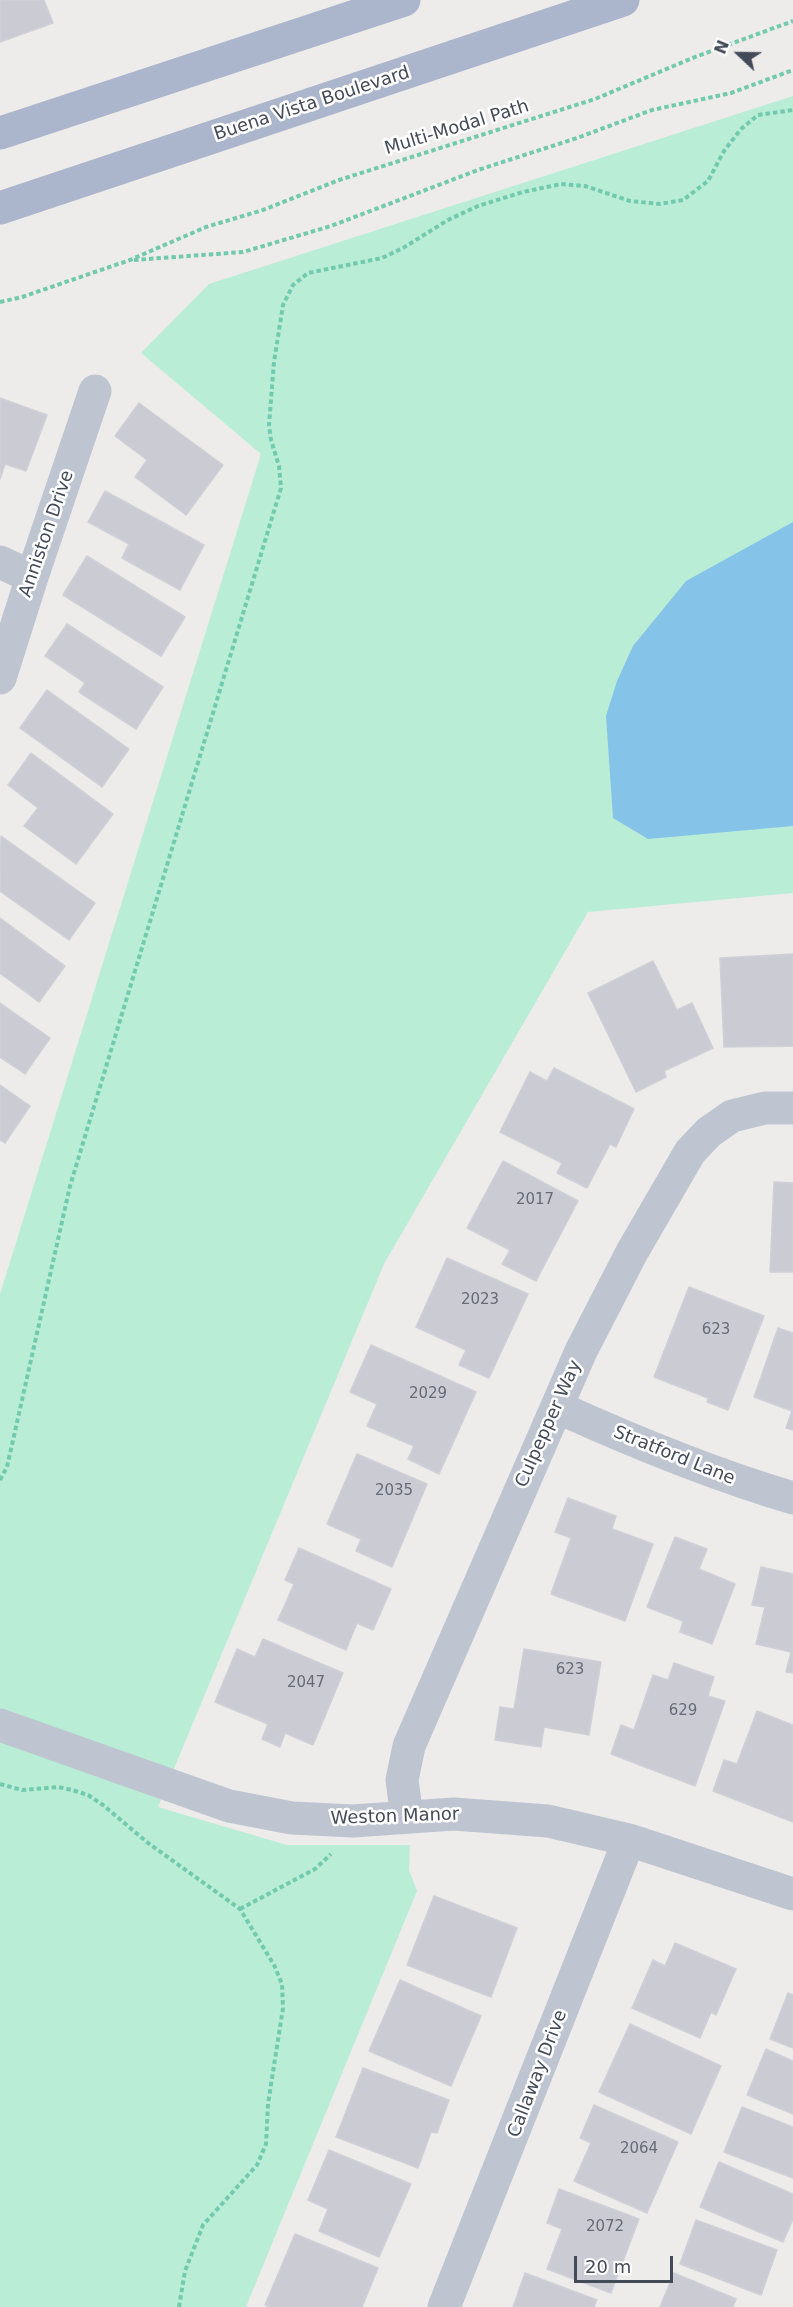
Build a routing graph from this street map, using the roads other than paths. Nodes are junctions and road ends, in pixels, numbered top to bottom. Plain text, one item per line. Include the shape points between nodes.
1 (404, 0) edge
2 (623, 0) edge
3 (0, 133) edge
4 (0, 208) edge
5 (95, 392) dead end
6 (0, 562) edge
7 (32, 577) junction
8 (0, 678) edge
9 (793, 1108) edge
10 (557, 1407) junction
11 (793, 1497) edge
12 (0, 1725) edge
13 (407, 1817) junction
14 (629, 1840) junction
15 (793, 1894) edge
16 (444, 2307) edge

1 - 3 main road
2 - 4 main road, Buena Vista Boulevard
5 - 7 street, Anniston Drive
6 - 7 street
7 - 8 street, Anniston Drive
9 - 10 street, Culpepper Way via 765,1108 732,1116 690,1152 632,1252
10 - 11 street, Stratford Lane via 648,1448 745,1484
10 - 13 street, Culpepper Way via 409,1746 402,1780
12 - 13 street, Weston Manor via 229,1806 292,1818 353,1821
13 - 14 street, Weston Manor via 454,1814 548,1821
14 - 15 street, Weston Manor
14 - 16 street, Callaway Drive

